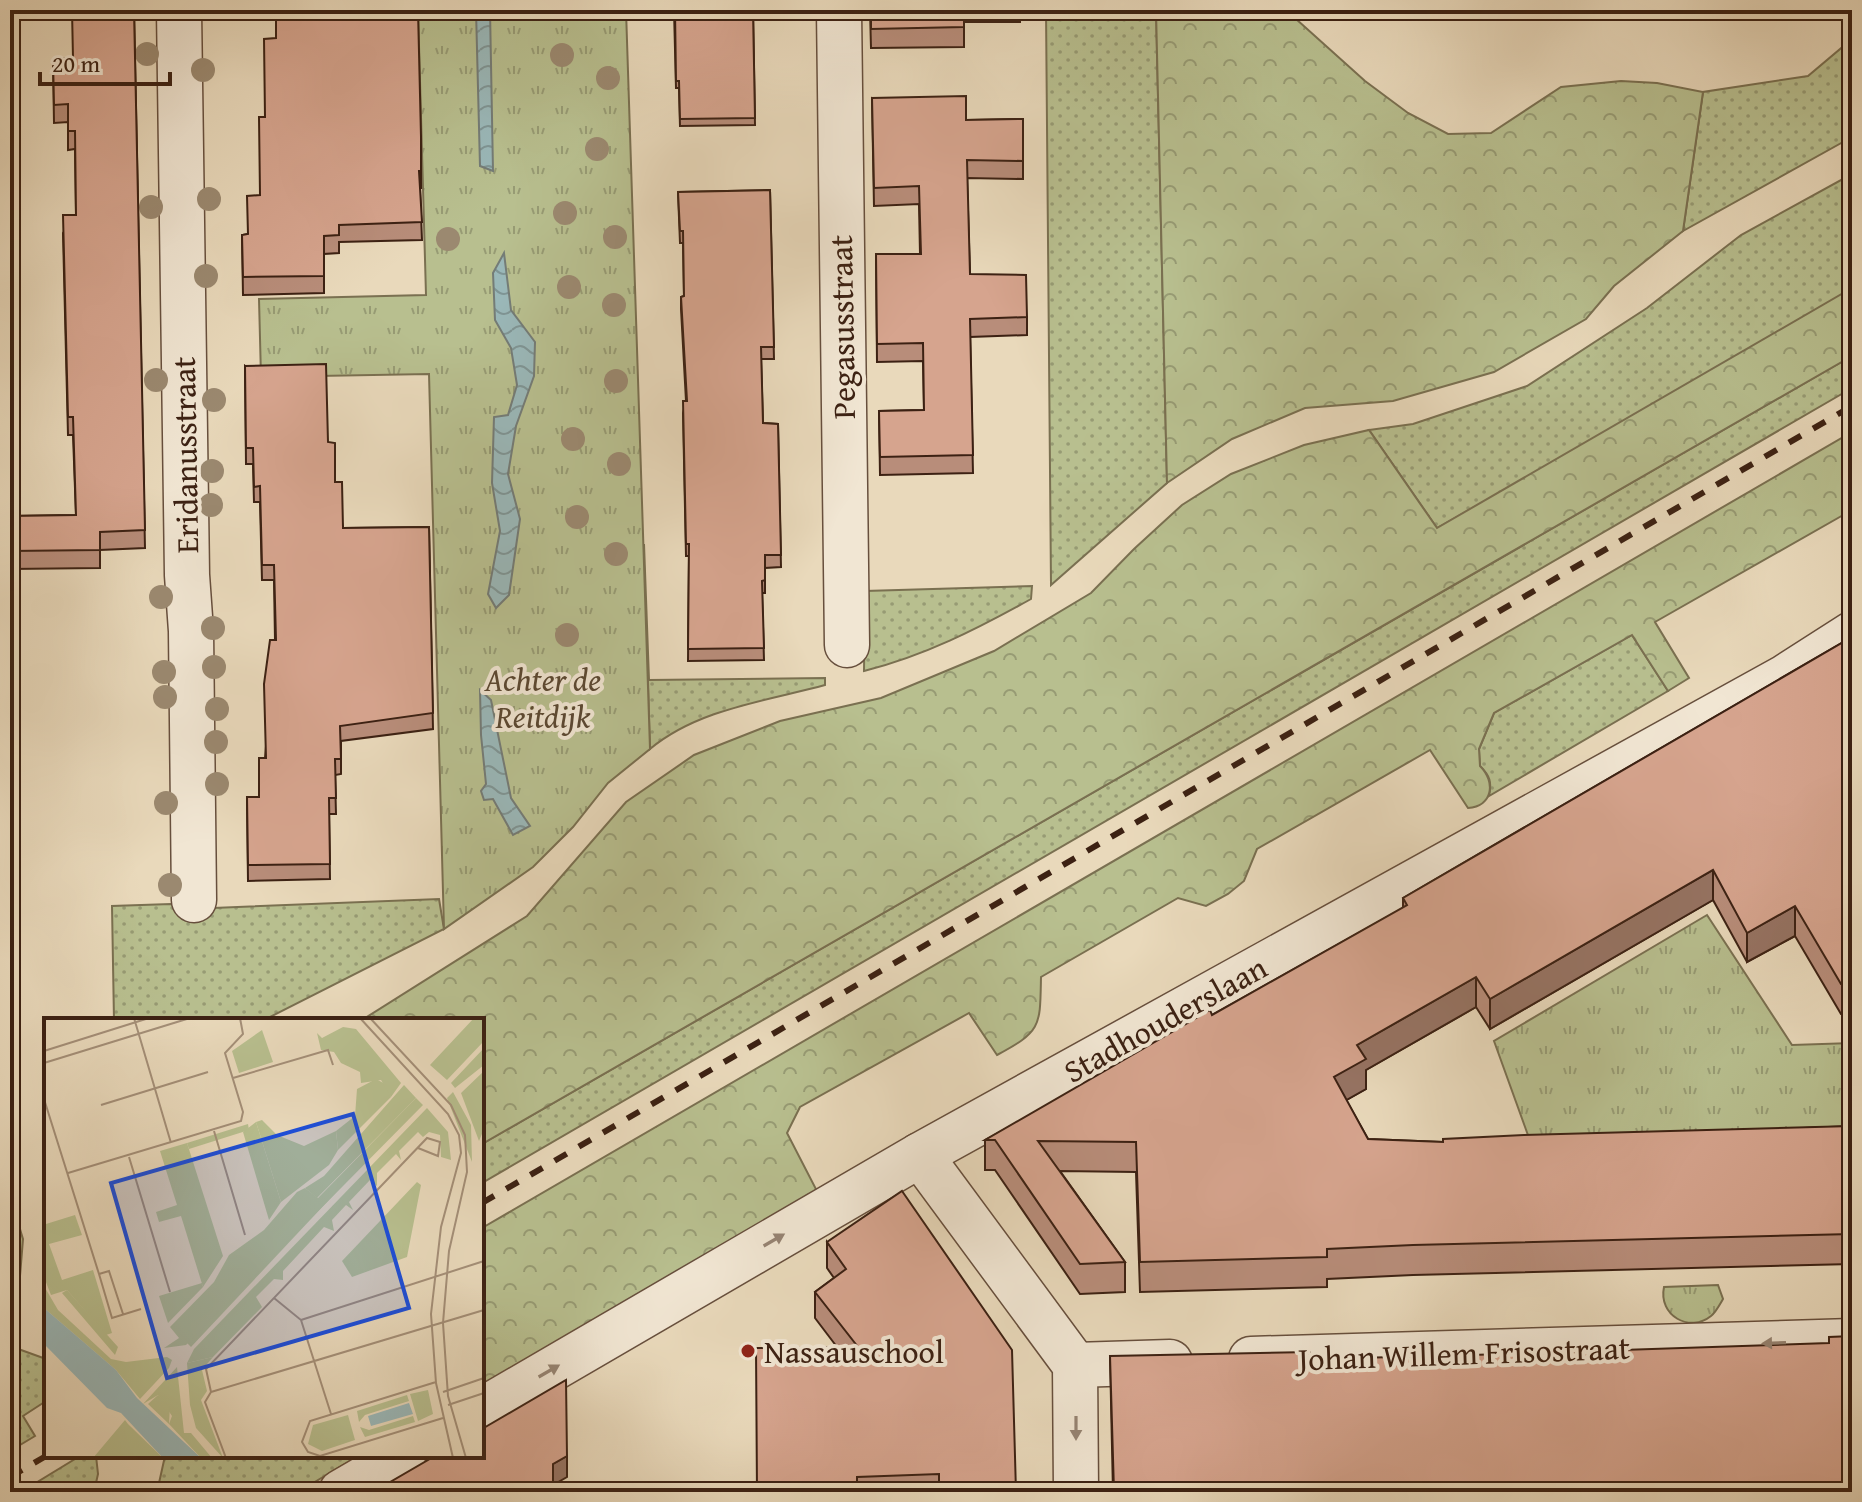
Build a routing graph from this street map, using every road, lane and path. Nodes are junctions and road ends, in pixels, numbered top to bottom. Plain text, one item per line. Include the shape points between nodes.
1 (179, 10) edge
2 (839, 10) edge
3 (1852, 634) edge
4 (847, 645) dead end
5 (194, 900) dead end
6 (920, 1155) junction
7 (1852, 1341) edge
8 (1075, 1365) junction
9 (484, 1409) edge
10 (400, 1458) edge
11 (341, 1492) edge
12 (1076, 1492) edge

1 - 5 street, Eridanusstraat
2 - 4 street, Pegasusstraat
3 - 6 street, Stadhouderslaan via 1785,677
6 - 8 street
9 -> 6 street, Stadhouderslaan
7 -> 8 street, Johan Willem Frisostraat
8 -> 12 street
10 - 11 street

